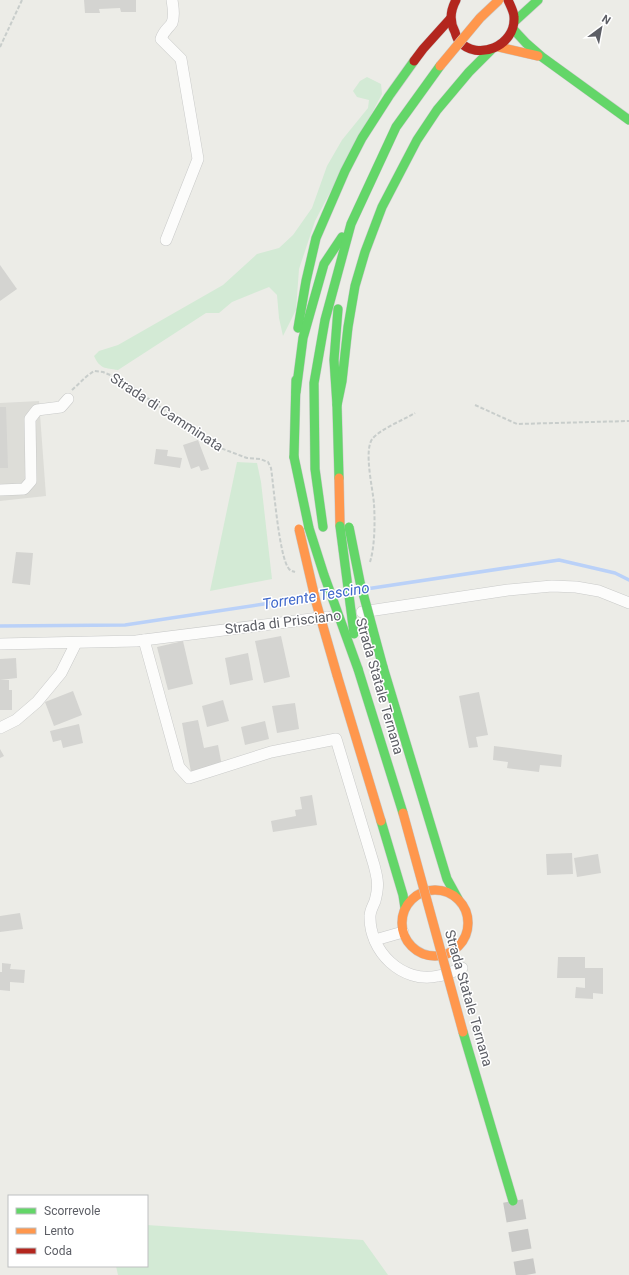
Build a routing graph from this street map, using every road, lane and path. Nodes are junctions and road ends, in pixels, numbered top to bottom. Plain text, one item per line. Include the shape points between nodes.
1 (22, 0) edge
2 (172, 0) edge
3 (447, 0) edge
4 (456, 0) edge
5 (499, 0) edge
6 (508, 0) edge
7 (538, 0) edge
8 (450, 17) junction
9 (514, 25) junction
10 (0, 47) edge
11 (495, 48) junction
12 (542, 58) junction
13 (629, 120) edge
14 (351, 224) junction
15 (166, 240) dead end
16 (296, 392) junction
17 (68, 399) joint
18 (337, 405) junction
19 (475, 405) dead end
20 (415, 413) dead end
21 (629, 421) edge
22 (294, 457) junction
23 (0, 490) edge
24 (344, 526) junction
25 (324, 531) dead end
26 (369, 564) dead end
27 (300, 574) dead end
28 (338, 587) dead end
29 (629, 603) edge
30 (144, 640) junction
31 (76, 643) junction
32 (0, 644) edge
33 (358, 669) junction
34 (0, 728) edge
35 (458, 899) junction
36 (405, 908) junction
37 (403, 932) junction
38 (375, 940) junction
39 (462, 968) dead end
40 (513, 1201) tunnel mouth

1 - 10 path
2 - 15 street via 172,23 163,32 161,39 181,59 198,159
3 - 8 main road
4 - 8 main road
5 - 14 main road, bridge via 480,18 440,66 396,127
6 - 9 main road via 514,13
7 - 9 main road
8 - 11 main road via 453,31 469,48
8 - 16 main road via 423,49 362,138 316,238 296,336
9 - 11 main road via 508,39
9 - 12 main road via 526,43
11 - 12 main road via 520,51
11 - 18 main road via 469,72 437,110 417,140 382,207 355,286
12 - 13 main road
14 - 16 main road via 324,264 303,338
14 - 18 main road via 334,360
14 - 25 main road via 325,320 314,383 315,469
16 - 22 main road
17 - 23 street via 61,407 37,410 30,419 31,481 24,488
17 - 27 path, Strada di Camminata via 73,389 87,376 94,371 103,372 122,380 215,446 247,458 268,462 286,562 290,570
18 - 24 main road via 339,478
19 - 21 path via 517,424
20 - 26 path via 372,438 369,448 369,471 374,512 372,556
22 - 33 main road, bridge via 309,528
22 - 36 main road, bridge via 298,523 316,602
24 - 33 main road, bridge
24 - 35 main road, bridge via 446,879
28 - 33 main road, Strada Statale Ternana, bridge
29 - 30 street, Strada di Prisciano via 599,591 552,586
30 - 31 street, Strada di Prisciano
30 - 38 street via 179,767 189,778 272,752 336,739 379,884 370,915
31 - 32 street, Strada di Prisciano
31 - 34 street via 60,673 37,702 16,720
33 - 40 main road, Strada Statale Ternana, bridge via 403,813
35 - 36 main road via 444,891 431,890 416,896
35 - 37 main road via 467,914 468,927 455,950 439,956 422,954 411,946
36 - 37 main road via 402,919
37 - 38 street
38 - 39 street via 386,958 409,974 438,976

